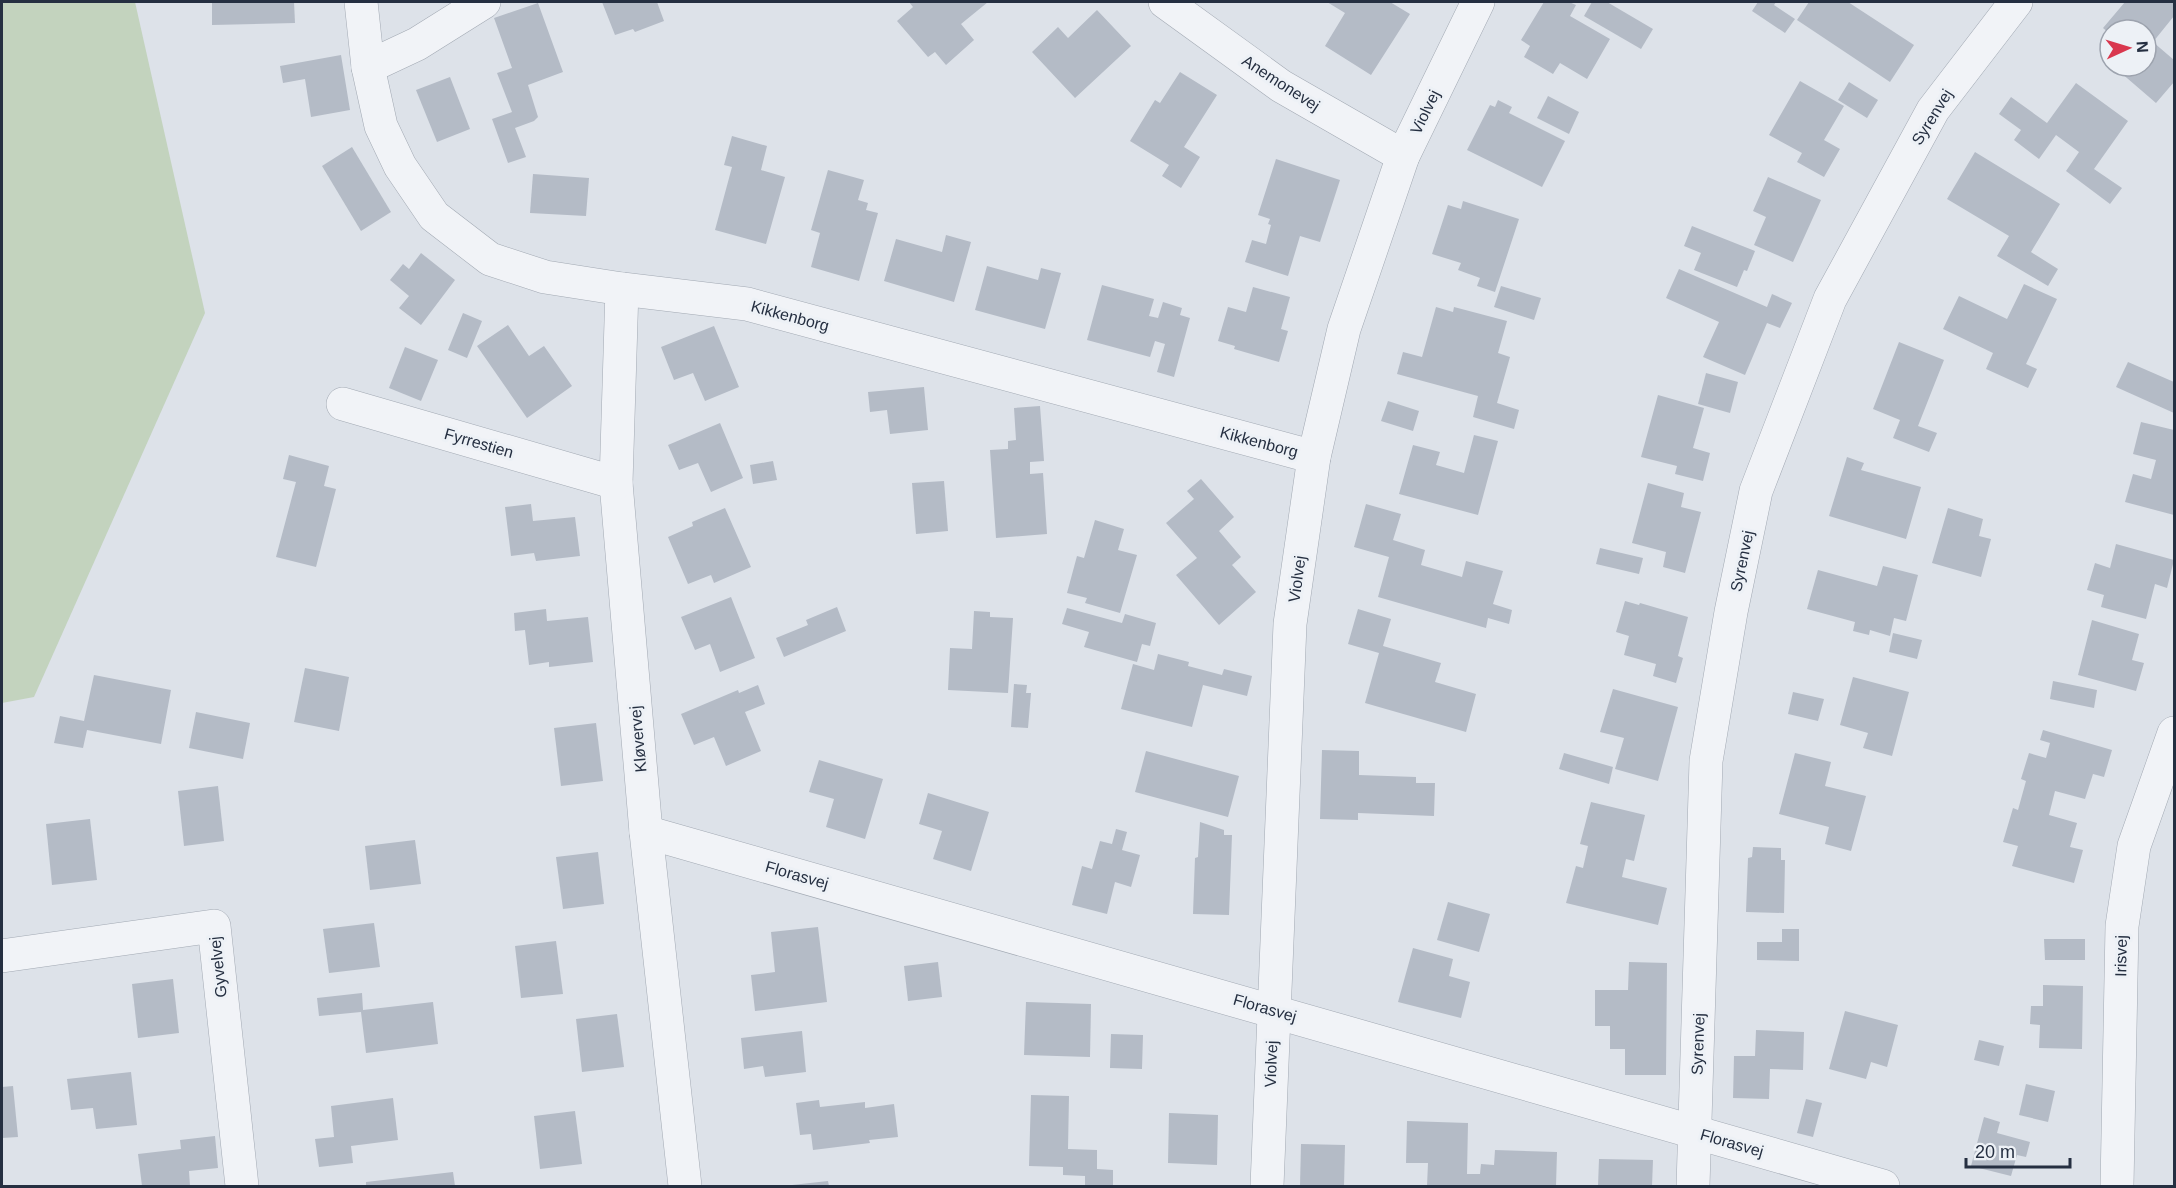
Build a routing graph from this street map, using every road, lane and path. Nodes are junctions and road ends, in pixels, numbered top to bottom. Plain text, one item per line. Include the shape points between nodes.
1 (361, 2) edge
2 (484, 2) edge
3 (1165, 2) edge
4 (1478, 2) edge
5 (2016, 2) edge
6 (368, 67) junction
7 (1403, 156) junction
8 (622, 289) junction
9 (342, 404) dead end
10 (1314, 457) junction
11 (616, 483) junction
12 (2175, 733) edge
13 (646, 832) junction
14 (2, 956) edge
15 (1273, 1011) junction
16 (1695, 1132) junction
17 (242, 1186) edge
18 (685, 1186) edge
19 (1267, 1186) edge
20 (1693, 1186) edge
21 (1883, 1186) edge
22 (2116, 1186) edge

1 - 6 street, Kikkenborg
2 - 6 street via 417,44
3 - 7 street, Anemonevej via 1281,86
4 - 7 street, Violvej
5 - 16 street, Syrenvej via 1933,110 1830,299 1756,491 1706,761
6 - 8 street, Kikkenborg via 381,126 400,166 434,216 490,259 545,277
7 - 10 street, Violvej via 1344,329
8 - 10 street, Kikkenborg via 747,304
8 - 11 street, Kløvervej
9 - 11 street, Fyrrestien
10 - 15 street, Violvej via 1290,624
11 - 13 street, Kløvervej
12 - 22 street, Irisvej via 2134,846 2122,926
13 - 15 street, Florasvej
13 - 18 street, Kløvervej
14 - 17 street, Gyvelvej via 214,926
15 - 16 street, Florasvej
15 - 19 street, Violvej
16 - 20 street, Syrenvej
16 - 21 street, Florasvej

